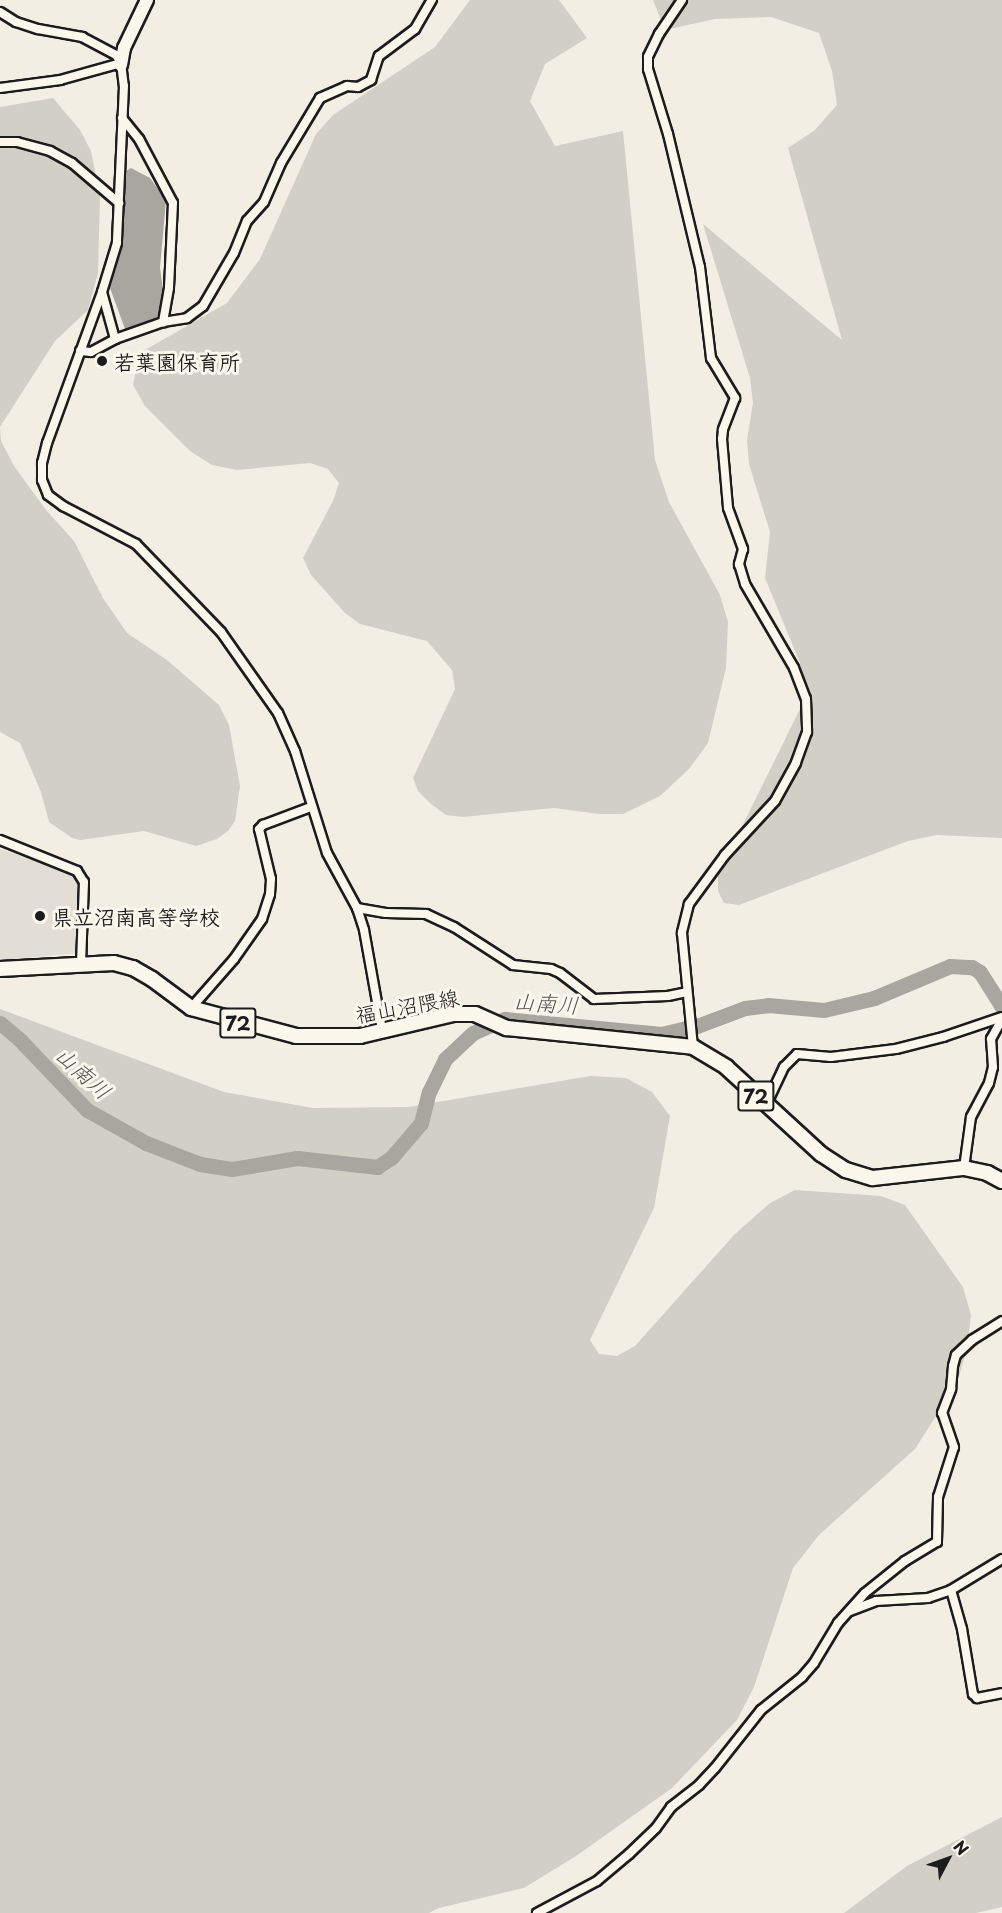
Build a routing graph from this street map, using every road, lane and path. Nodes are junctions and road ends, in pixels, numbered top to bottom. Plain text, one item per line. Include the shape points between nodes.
1 (147, 0) edge
2 (432, 0) edge
3 (682, 0) edge
4 (0, 12) edge
5 (121, 64) junction
6 (0, 88) edge
7 (122, 118) junction
8 (0, 142) edge
9 (119, 203) junction
10 (102, 292) junction
11 (163, 322) junction
12 (115, 339) junction
13 (80, 351) junction
14 (311, 807) junction
15 (0, 840) edge
16 (357, 909) junction
17 (81, 963) junction
18 (0, 969) edge
19 (687, 992) junction
20 (191, 1008) junction
21 (1002, 1018) edge
22 (382, 1030) junction
23 (693, 1047) junction
24 (766, 1105) junction
25 (964, 1168) junction
26 (1002, 1181) edge
27 (1002, 1321) edge
28 (1002, 1559) edge
29 (951, 1590) junction
30 (847, 1612) junction
31 (1002, 1693) edge
32 (537, 1913) edge

1 - 5 street via 124,48
2 - 11 street via 415,29 379,56 371,80 320,98 202,306 187,318
3 - 19 street via 648,57 648,69 700,267 711,358 735,398 723,439 728,508 742,549 739,564 745,584 794,668 806,699 807,732 796,763 775,801 725,855 689,904 682,933
4 - 5 street via 38,29 82,38 116,55
5 - 6 street via 60,80
5 - 7 street
7 - 9 street
7 - 11 street via 139,139 173,202 169,288
8 - 9 street via 17,142 50,151 72,163
9 - 10 street via 117,243
10 - 12 street
10 - 13 street
11 - 12 street
12 - 13 street via 91,352
13 - 14 street via 42,463 42,480 48,495 63,507 136,544 221,632 278,713 295,751
14 - 16 street via 327,853
14 - 20 street via 259,829 271,879 262,919 234,959
15 - 17 street via 77,871 84,882
16 - 19 street via 426,914 513,965 560,973 594,999
16 - 22 street
17 - 18 main road, 福山沼隈線 / 72
17 - 20 main road, 福山沼隈線 / 72 via 114,963 133,968
19 - 23 street
20 - 22 main road, 福山沼隈線 / 72 via 296,1036 349,1036
21 - 24 street via 896,1049 831,1057 796,1054 784,1067
21 - 25 street via 991,1039 993,1067 989,1083 971,1117
22 - 23 main road, 福山沼隈線 / 72 via 453,1014 475,1014 492,1022
23 - 24 main road, 福山沼隈線 / 72 via 726,1067
24 - 25 main road, 福山沼隈線 / 72 via 821,1154 846,1170 873,1178
25 - 26 main road, 福山沼隈線 / 72
27 - 30 street via 956,1355 951,1389 942,1413 954,1448 938,1497 937,1542 865,1593
28 - 29 street
29 - 30 street via 928,1598 876,1601
29 - 31 street via 973,1694 976,1698
30 - 32 street via 802,1677 761,1710 715,1768 671,1807 656,1828 597,1881

